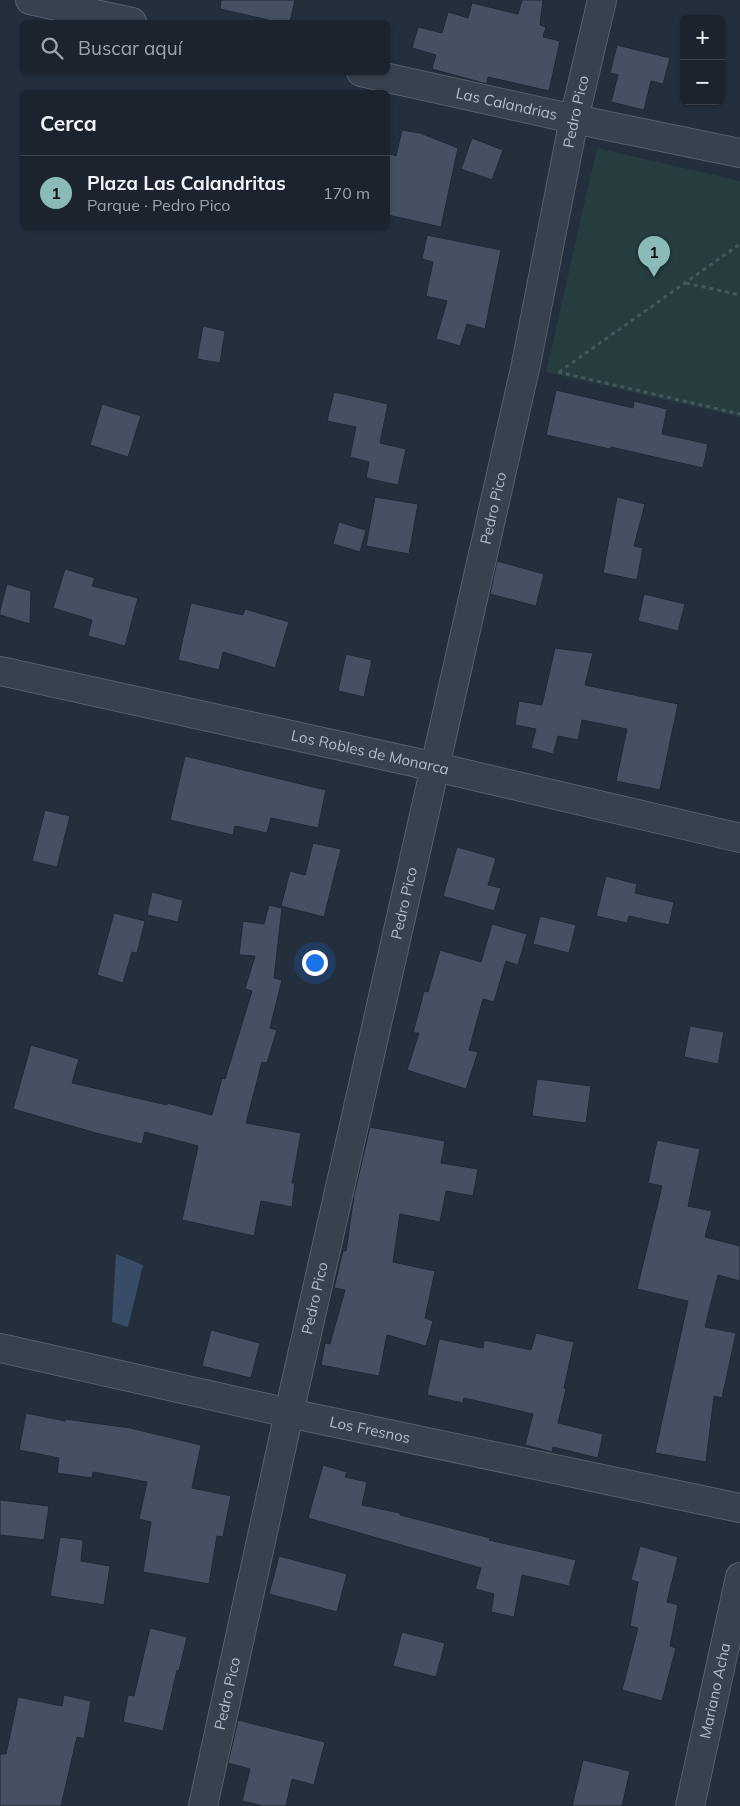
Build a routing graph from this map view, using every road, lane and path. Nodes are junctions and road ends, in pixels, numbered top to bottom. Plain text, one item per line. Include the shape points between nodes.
1 (30, 0) edge
2 (602, 0) edge
3 (123, 20) edge
4 (375, 75) edge
5 (574, 119) junction
6 (740, 153) edge
7 (740, 244) edge
8 (686, 283) junction
9 (740, 295) edge
10 (526, 364) junction
11 (559, 372) junction
12 (740, 414) edge
13 (0, 671) edge
14 (436, 767) junction
15 (740, 838) edge
16 (0, 1348) edge
17 (289, 1413) junction
18 (740, 1508) edge
19 (740, 1577) edge
20 (203, 1806) edge
21 (690, 1806) edge

1 - 3 street
2 - 5 street, Pedro Pico
4 - 5 street, Las Calandrias
5 - 6 street, Las Calandrias
5 - 10 street, Pedro Pico
7 - 8 path
8 - 9 path
8 - 11 path
10 - 11 path
10 - 14 street, Pedro Pico
11 - 12 path
13 - 14 street, Los Robles de Monarca
14 - 15 street, Los Robles de Monarca
14 - 17 street, Pedro Pico
16 - 17 street, Los Fresnos
17 - 18 street, Los Fresnos
17 - 20 street, Pedro Pico
19 - 21 street, Mariano Acha

